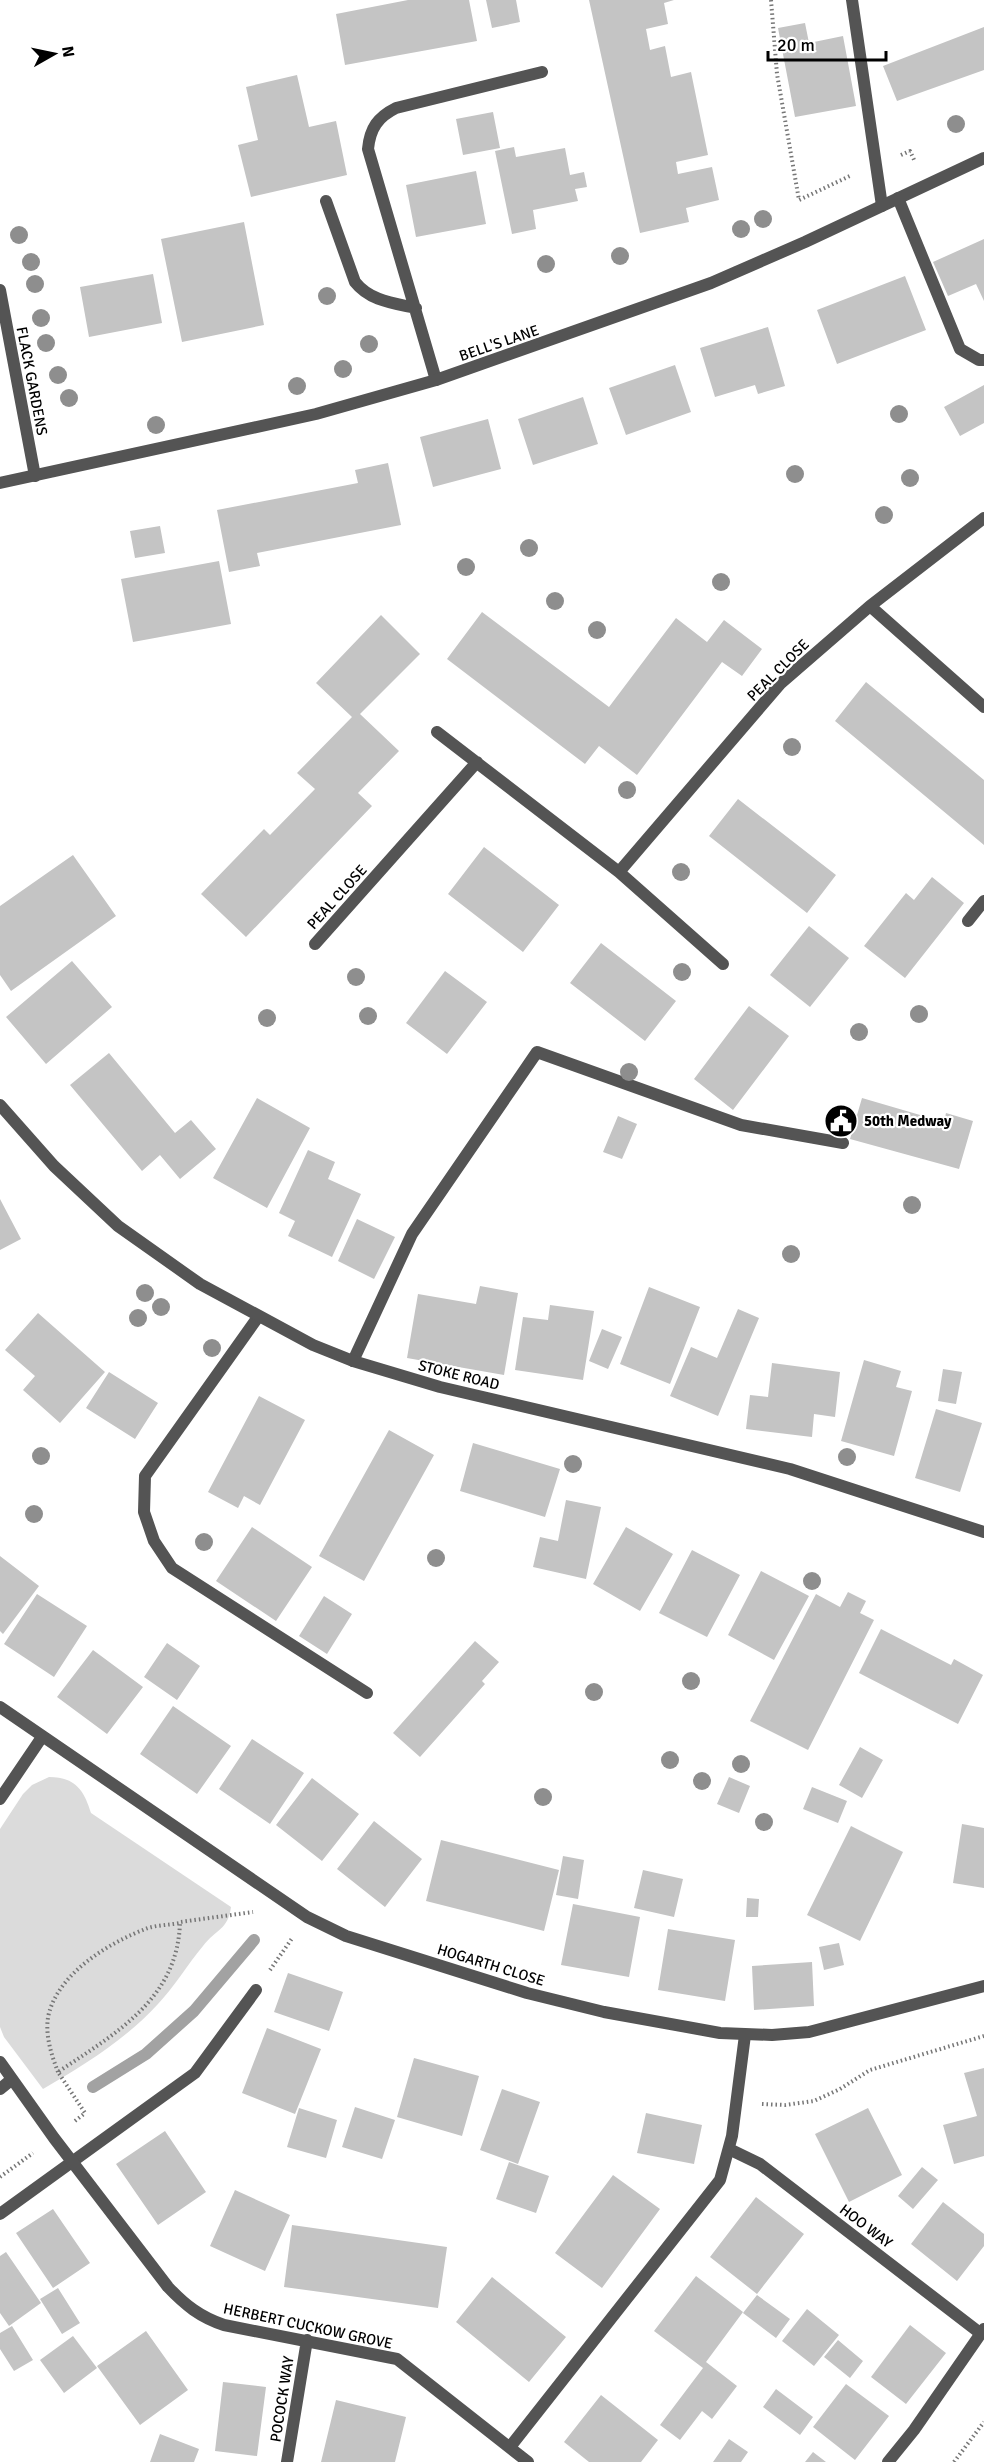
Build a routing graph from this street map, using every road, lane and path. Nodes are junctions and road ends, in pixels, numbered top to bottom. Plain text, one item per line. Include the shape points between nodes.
1 (771, 0) edge
2 (852, 0) edge
3 (542, 72) dead end
4 (984, 158) edge
5 (875, 165) junction
6 (926, 184) junction
7 (898, 198) junction
8 (326, 201) dead end
9 (882, 206) junction
10 (0, 290) edge
11 (416, 308) junction
12 (984, 360) edge
13 (436, 380) junction
14 (35, 476) junction
15 (0, 483) edge
16 (984, 518) edge
17 (870, 606) junction
18 (984, 708) edge
19 (438, 732) dead end
20 (477, 762) junction
21 (619, 872) junction
22 (984, 901) edge
23 (968, 921) dead end
24 (315, 944) dead end
25 (723, 964) dead end
26 (0, 1105) edge
27 (843, 1143) dead end
28 (258, 1317) junction
29 (353, 1361) junction
30 (984, 1532) edge
31 (368, 1693) dead end
32 (0, 1707) edge
33 (42, 1737) junction
34 (0, 1799) edge
35 (255, 1911) dead end
36 (180, 1923) junction
37 (285, 1929) dead end
38 (984, 1986) edge
39 (256, 1990) joint
40 (746, 2035) junction
41 (984, 2036) edge
42 (0, 2062) edge
43 (58, 2072) junction
44 (11, 2080) junction
45 (0, 2089) edge
46 (758, 2104) dead end
47 (54, 2138) junction
48 (729, 2149) junction
49 (72, 2162) junction
50 (0, 2177) edge
51 (0, 2214) edge
52 (982, 2331) edge
53 (307, 2340) junction
54 (984, 2422) edge
55 (510, 2447) junction
56 (287, 2462) edge
57 (528, 2462) edge
58 (888, 2462) edge
59 (954, 2462) edge

1 - 5 path via 777,74 799,200
2 - 5 street
3 - 11 street via 396,108 378,119 369,149
4 - 6 street, BELL'S LANE
5 - 6 path via 910,151
5 - 9 street
6 - 7 street, BELL'S LANE
7 - 9 street, BELL'S LANE
7 - 12 street via 960,349
8 - 11 street via 355,282 362,291
9 - 13 street, BELL'S LANE via 711,283
10 - 14 street, FLACK GARDENS
11 - 13 street
13 - 14 street, BELL'S LANE via 316,414
14 - 15 street, BELL'S LANE
16 - 17 street, PEAL CLOSE
17 - 18 street
17 - 21 street, PEAL CLOSE via 780,684
19 - 20 street
20 - 21 street
20 - 24 street, PEAL CLOSE
21 - 25 street
22 - 23 street
26 - 28 street, STOKE ROAD via 54,1166 118,1226 175,1268
27 - 29 street via 741,1125 537,1052 412,1234
28 - 29 street, STOKE ROAD
28 - 31 street via 145,1476 144,1512 154,1541 172,1568
29 - 30 street, STOKE ROAD via 440,1387 790,1469
32 - 33 street, HOGARTH CLOSE
33 - 34 street
33 - 40 street, HOGARTH CLOSE via 307,1917 346,1936 582,2007 679,2028
35 - 36 path
36 - 43 path via 174,1960 152,2000
36 - 43 path via 149,1928 108,1947 63,1984 49,2014 48,2028
37 - 39 path via 294,1935
38 - 40 street, HOGARTH CLOSE via 809,2031
39 - 49 street via 195,2073
40 - 48 street
41 - 46 path via 875,2067 814,2101
42 - 44 street
43 - 47 path via 85,2113
44 - 45 street
44 - 47 street, HERBERT CUCKOW GROVE
47 - 49 street, HERBERT CUCKOW GROVE
47 - 50 path
48 - 52 street, HOO WAY via 760,2164
48 - 55 street via 720,2181 704,2204
49 - 51 street
49 - 53 street, HERBERT CUCKOW GROVE via 186,2306 224,2325
52 - 58 street
53 - 55 street, HERBERT CUCKOW GROVE via 397,2359
53 - 56 street, POCOCK WAY
54 - 59 path
55 - 57 street, HERBERT CUCKOW GROVE

